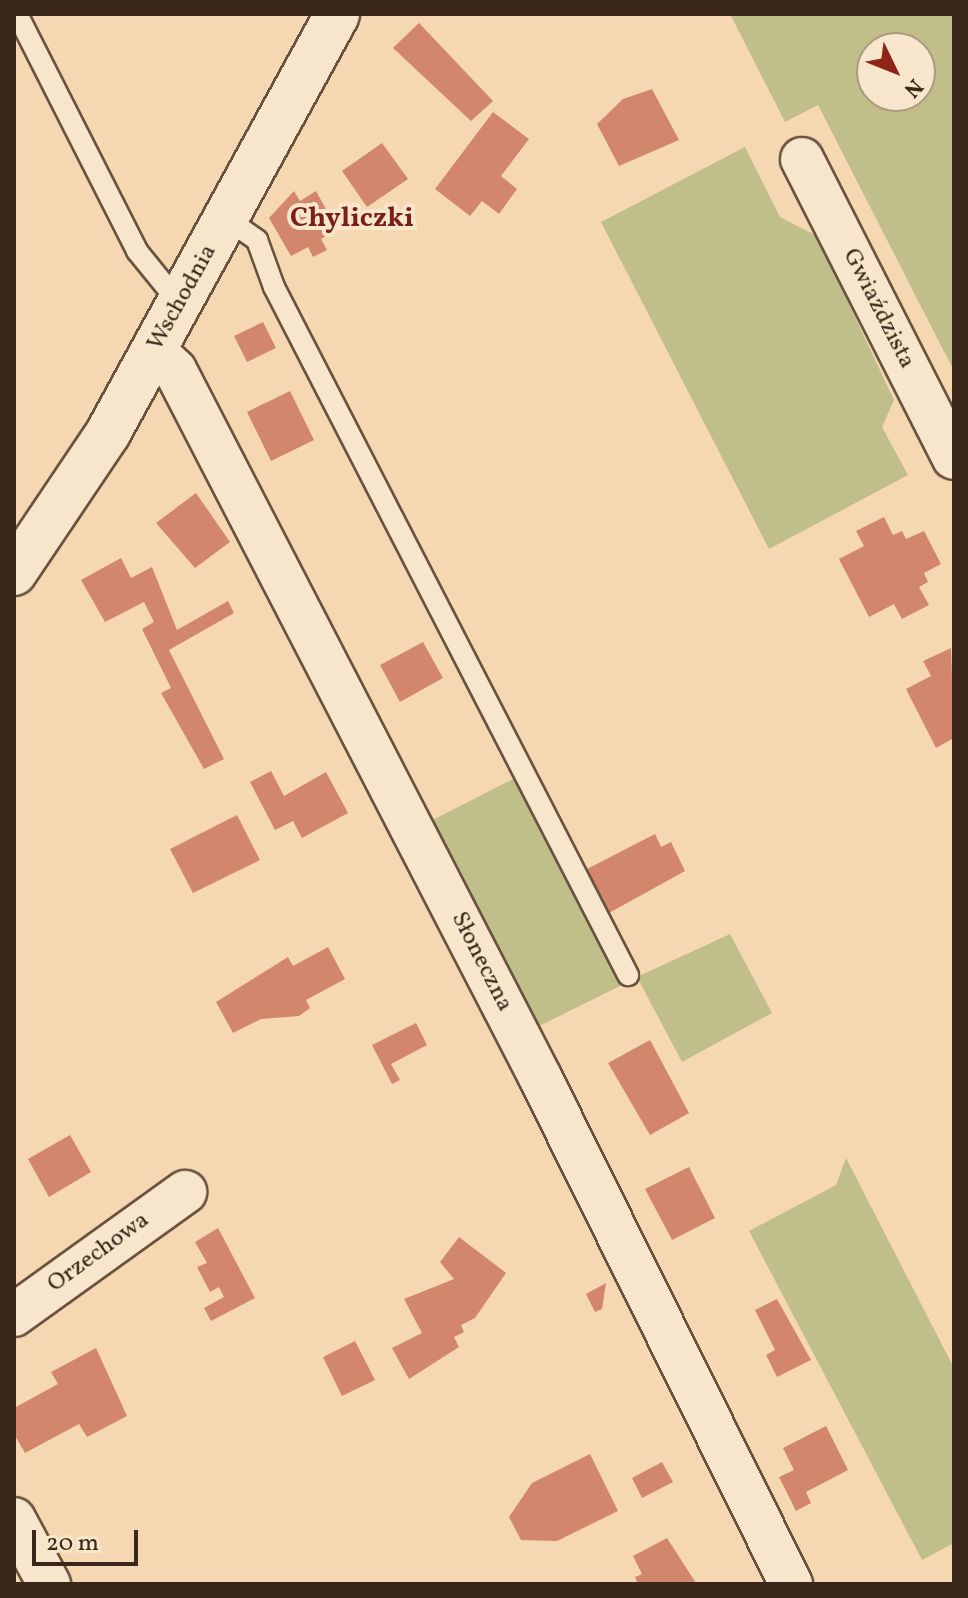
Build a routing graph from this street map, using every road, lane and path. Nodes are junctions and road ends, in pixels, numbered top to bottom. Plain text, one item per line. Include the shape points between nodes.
1 (17, 14) edge
2 (337, 14) edge
3 (802, 159) dead end
4 (227, 219) junction
5 (180, 304) junction
6 (154, 350) junction
7 (954, 458) edge
8 (14, 573) edge
9 (628, 975) dead end
10 (185, 1192) dead end
11 (14, 1315) edge
12 (14, 1519) edge
13 (49, 1584) edge
14 (791, 1584) edge

1 - 5 lane via 137,251
2 - 4 main road, Wschodnia
3 - 7 street, Gwiaździsta
4 - 5 main road, Wschodnia
4 - 9 lane via 257,240 274,287
5 - 6 main road, Wschodnia
6 - 8 main road, Wschodnia
6 - 14 street, Słoneczna via 175,370 546,1087
10 - 11 street, Orzechowa
12 - 13 street

